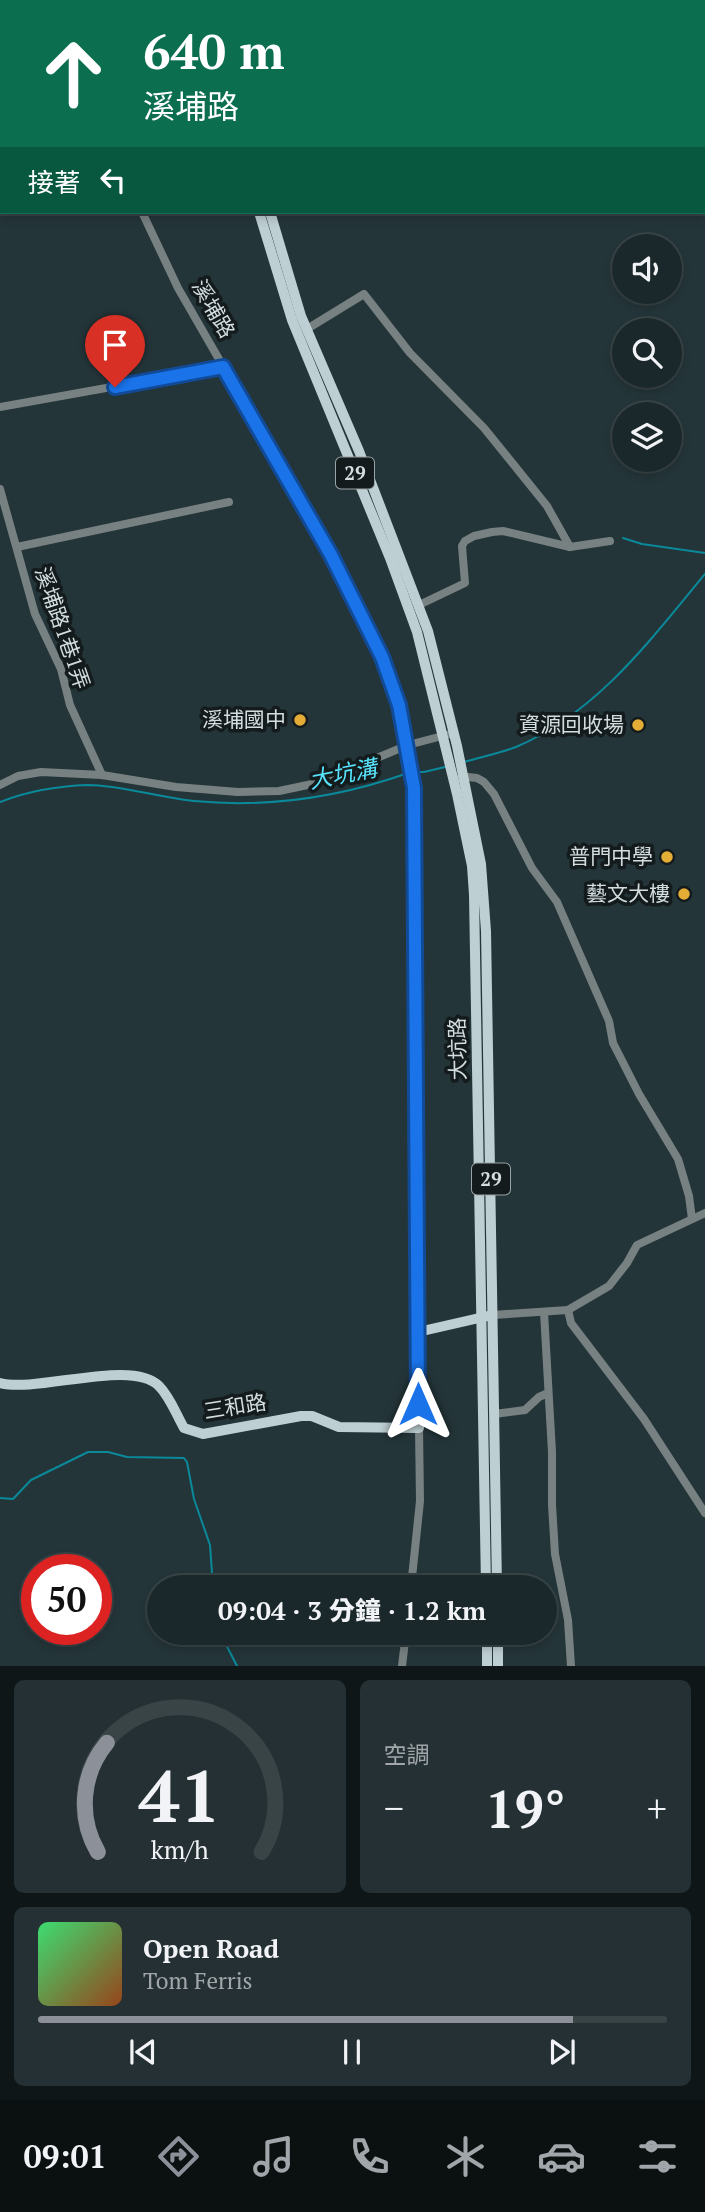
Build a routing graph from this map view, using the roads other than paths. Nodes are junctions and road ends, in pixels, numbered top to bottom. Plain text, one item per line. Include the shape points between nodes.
1 (143, 214) edge
2 (260, 214) edge
3 (271, 214) edge
4 (307, 329) junction
5 (223, 367) junction
6 (0, 407) edge
7 (0, 489) edge
8 (229, 502) dead end
9 (610, 541) dead end
10 (17, 547) junction
11 (570, 548) junction
12 (419, 605) junction
13 (449, 734) junction
14 (408, 745) junction
15 (410, 764) joint
16 (102, 775) junction
17 (458, 777) junction
18 (0, 785) edge
19 (705, 1213) edge
20 (692, 1219) junction
21 (568, 1310) junction
22 (544, 1312) junction
23 (488, 1317) junction
24 (418, 1332) junction
25 (0, 1384) edge
26 (548, 1393) junction
27 (494, 1414) junction
28 (419, 1429) junction
29 (705, 1513) edge
30 (412, 1575) edge
31 (486, 1575) edge
32 (497, 1575) edge
33 (405, 1645) edge
34 (487, 1645) edge
35 (498, 1645) edge
36 (402, 1666) edge
37 (487, 1666) edge
38 (498, 1666) edge
39 (571, 1666) edge

1 - 5 street, 溪埔路
2 - 13 main road, 29 via 292,320 406,599
3 - 4 main road, 29
4 - 11 street via 364,294 410,353 484,428 547,506
4 - 12 main road, 29
5 - 6 street
5 - 14 street, 溪埔路 via 366,623 399,705
7 - 10 street, 溪埔路1巷1弄
8 - 10 street
9 - 11 street
10 - 16 street, 溪埔路1巷1弄 via 36,614
11 - 12 street via 503,531 474,536 462,546 465,583
12 - 13 main road, 29
13 - 14 street
13 - 17 main road, 29
14 - 15 street, 溪埔路
14 - 16 street via 317,783 279,792 176,787
15 - 24 street, 大坑路 via 414,788
16 - 18 street via 40,772
17 - 20 street via 477,778 494,794 532,868 557,902 609,1021 613,1043 678,1159
17 - 23 main road, 大坑路 / 29 via 474,895
19 - 20 street
20 - 21 street via 637,1245 609,1286
21 - 22 street
21 - 29 street via 571,1324 644,1419
22 - 23 street
22 - 26 street
23 - 24 main road
23 - 27 main road, 大坑路 / 29
23 - 31 main road, 大坑路 / 29
24 - 28 main road, 大坑路
25 - 28 main road, 三和路 via 24,1386 94,1375 146,1378 159,1386 187,1431 203,1434 301,1416 339,1427
26 - 27 street via 525,1410
26 - 39 street via 554,1542
27 - 32 main road, 大坑路 / 29
28 - 30 street, 大坑路 via 420,1501
33 - 36 street
34 - 37 main road
35 - 38 main road

